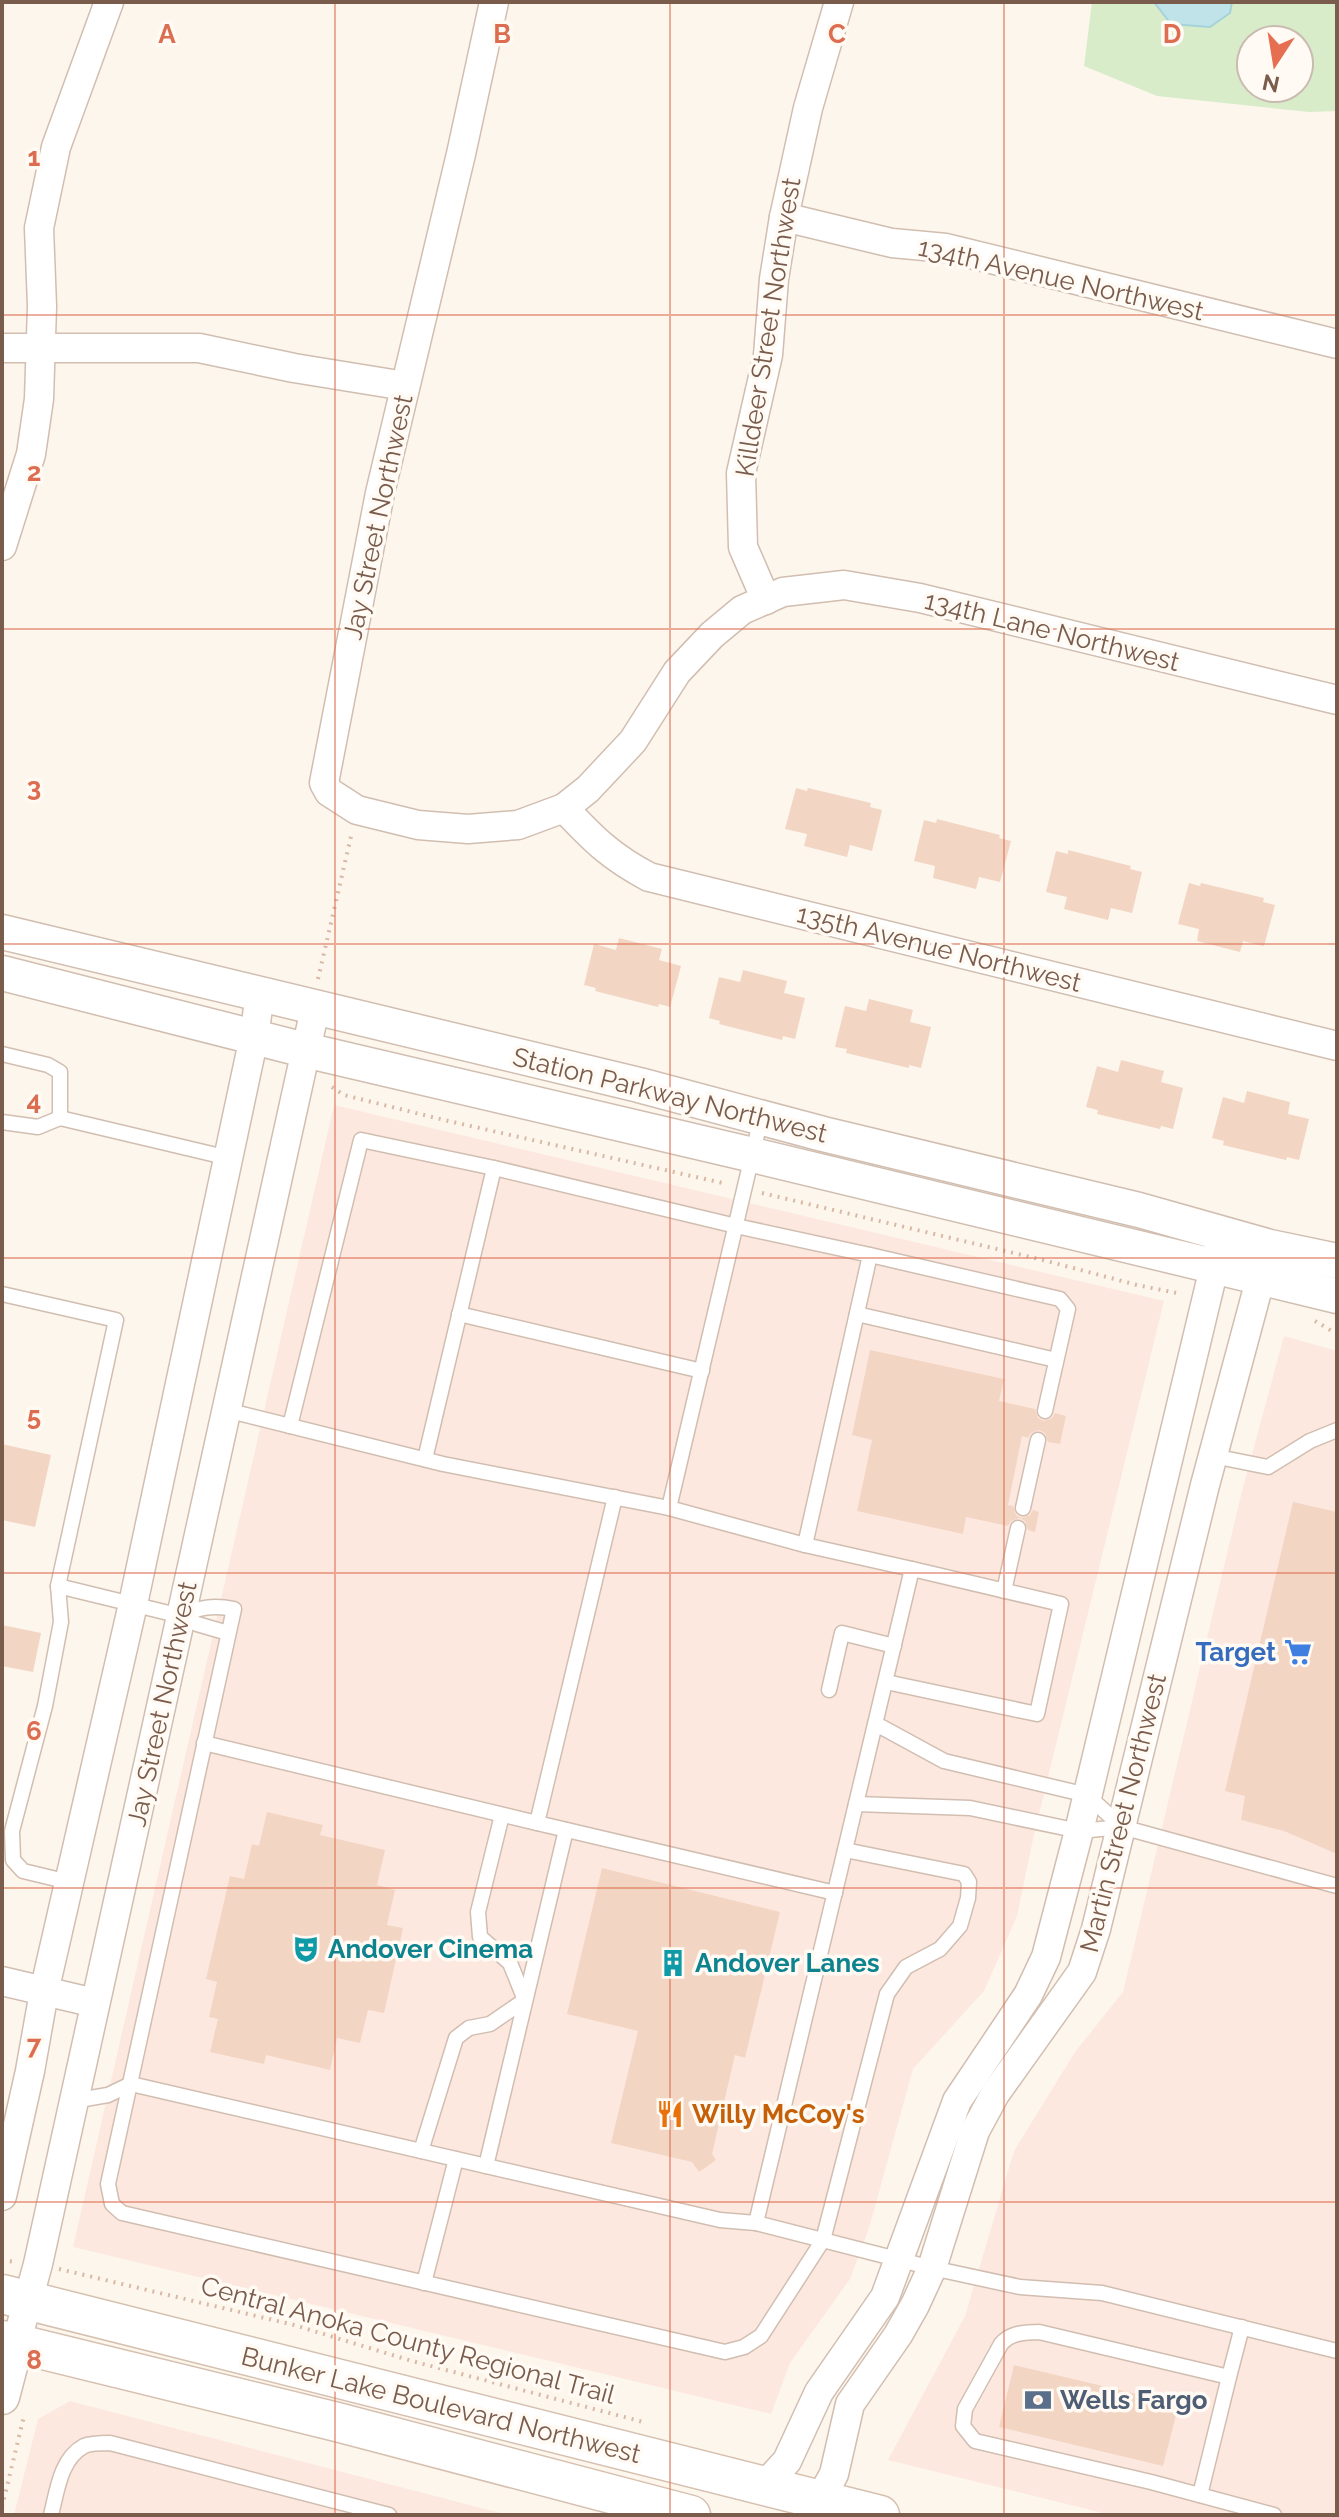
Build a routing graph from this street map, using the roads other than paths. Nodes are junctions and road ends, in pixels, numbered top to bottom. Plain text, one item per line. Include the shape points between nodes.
1 (109, 2) edge
2 (494, 2) edge
3 (839, 2) edge
4 (784, 217) junction
5 (1337, 344) edge
6 (2, 348) edge
7 (41, 349) junction
8 (405, 386) junction
9 (2, 546) edge
10 (766, 600) junction
11 (1337, 700) edge
12 (564, 808) junction
13 (2, 932) edge
14 (2, 973) edge
15 (260, 994) junction
16 (316, 1001) junction
17 (254, 1037) junction
18 (1337, 1046) edge
19 (305, 1050) junction
20 (2, 1054) edge
21 (60, 1118) junction
22 (761, 1118) junction
23 (2, 1122) edge
24 (753, 1155) junction
25 (229, 1158) junction
26 (494, 1168) junction
27 (736, 1226) junction
28 (1222, 1233) junction
29 (870, 1255) junction
30 (1337, 1261) edge
31 (1265, 1262) junction
32 (1214, 1266) junction
33 (2, 1294) edge
34 (1325, 1308) edge
35 (459, 1314) junction
36 (857, 1314) junction
37 (1056, 1360) junction
38 (702, 1371) junction
39 (226, 1410) junction
40 (1045, 1411) dead end
41 (290, 1426) junction
42 (1337, 1430) edge
43 (1038, 1440) dead end
44 (1213, 1456) junction
45 (425, 1459) junction
46 (615, 1497) junction
47 (669, 1508) junction
48 (1023, 1508) dead end
49 (1018, 1528) dead end
50 (805, 1545) junction
51 (912, 1569) junction
52 (58, 1586) junction
53 (1004, 1591) junction
54 (133, 1604) junction
55 (181, 1616) junction
56 (228, 1633) junction
57 (894, 1646) junction
58 (886, 1682) junction
59 (829, 1690) dead end
60 (876, 1724) junction
61 (204, 1743) junction
62 (1087, 1795) junction
63 (856, 1804) junction
64 (502, 1815) junction
65 (537, 1823) junction
66 (1122, 1827) junction
67 (566, 1830) junction
68 (1079, 1831) junction
69 (845, 1850) junction
70 (69, 1882) junction
71 (1337, 1886) edge
72 (835, 1893) junction
73 (2, 1981) edge
74 (44, 1992) junction
75 (525, 2000) junction
76 (95, 2003) junction
77 (131, 2084) junction
78 (73, 2101) junction
79 (421, 2151) junction
80 (456, 2159) junction
81 (486, 2166) junction
82 (2, 2196) edge
83 (756, 2223) junction
84 (823, 2240) junction
85 (901, 2260) junction
86 (932, 2268) junction
87 (424, 2283) junction
88 (15, 2298) edge
89 (1242, 2327) junction
90 (9, 2342) edge
91 (1337, 2351) edge
92 (1229, 2377) junction
93 (13, 2405) edge
94 (764, 2486) junction
95 (1200, 2495) junction
96 (815, 2507) edge
97 (51, 2515) edge
98 (389, 2515) edge
99 (691, 2515) edge
100 (880, 2515) edge
101 (1274, 2515) edge

1 - 7 street via 56,147 39,228
2 - 8 street, Jay Street Northwest
3 - 4 street, Killdeer Street Northwest
4 - 5 street, 134th Avenue Northwest via 892,243 946,248
4 - 10 street, Killdeer Street Northwest via 768,355 741,473 743,547
6 - 7 street
7 - 8 street via 199,348
7 - 9 street via 31,454
8 - 12 street, Jay Street Northwest via 324,783 357,810 418,825 518,825
10 - 11 street, 134th Lane Northwest via 783,592 844,585 920,598
10 - 12 street via 742,610 703,644 677,672 633,741
12 - 18 street, 135th Avenue Northwest via 598,844 649,877
13 - 15 street, Station Parkway Northwest
14 - 17 street, Station Parkway Northwest
15 - 16 street, Station Parkway Northwest
15 - 17 street, Jay Street Northwest
16 - 19 street, Jay Street Northwest
16 - 22 street, Station Parkway Northwest
17 - 19 street, Station Parkway Northwest
17 - 25 street, Jay Street Northwest
19 - 24 street, Station Parkway Northwest
19 - 39 street, Jay Street Northwest
20 - 21 lane via 60,1072
21 - 23 lane via 38,1127
21 - 25 lane
22 - 24 lane
22 - 28 street, Station Parkway Northwest
24 - 27 lane
24 - 32 street, Station Parkway Northwest
25 - 54 street, Jay Street Northwest
26 - 27 lane
26 - 35 lane
26 - 41 lane via 361,1140
27 - 29 lane
27 - 38 lane
28 - 31 street, Station Parkway Northwest
28 - 32 street, Martin Street Northwest
29 - 36 lane
29 - 37 lane via 1060,1299 1068,1309
30 - 31 street, Station Parkway Northwest
31 - 32 street, Station Parkway Northwest
31 - 34 street, Station Parkway Northwest
31 - 44 street, Martin Street Northwest
32 - 62 street, Martin Street Northwest
33 - 52 lane via 116,1320
35 - 38 lane
35 - 45 lane
36 - 37 lane
36 - 50 lane
37 - 40 lane
38 - 47 lane
39 - 41 lane
39 - 55 street, Jay Street Northwest
41 - 45 lane
42 - 44 lane via 1268,1467
43 - 48 lane
44 - 66 street, Martin Street Northwest
45 - 46 lane
46 - 47 lane
46 - 65 lane
47 - 50 lane
49 - 53 lane
50 - 51 lane
51 - 53 lane
51 - 57 lane
52 - 54 lane
52 - 70 lane via 61,1622 12,1831 13,1860 23,1871
53 - 58 lane via 1061,1604 1037,1714
54 - 55 lane
54 - 70 street, Jay Street Northwest
55 - 56 lane
55 - 56 lane via 205,1607 234,1609
55 - 76 street, Jay Street Northwest
56 - 61 lane
57 - 58 lane
57 - 59 lane via 842,1633
58 - 60 lane
60 - 62 lane via 944,1761
60 - 63 lane
61 - 64 lane
61 - 77 lane
62 - 66 lane
62 - 68 street, Martin Street Northwest
63 - 68 lane via 970,1808
63 - 69 lane
64 - 65 lane
64 - 75 lane via 478,1912 480,1937 510,1963
65 - 67 lane
66 - 68 lane
66 - 71 lane
66 - 86 street, Martin Street Northwest via 1082,1972 995,2094 975,2131
67 - 72 lane
67 - 75 lane
68 - 85 street, Martin Street Northwest via 1046,1957 1028,1995 957,2101
69 - 72 lane
69 - 84 lane via 964,1874 969,1882 960,1926 940,1949 906,1967 887,1994
70 - 74 street, Jay Street Northwest
72 - 83 lane
73 - 74 street
74 - 76 street
74 - 82 street, Jay Street Northwest
75 - 79 lane via 490,2024 469,2028 456,2038
75 - 81 lane
76 - 78 street, Jay Street Northwest
77 - 78 lane via 108,2095
77 - 79 lane
77 - 87 lane via 108,2184 112,2204 122,2213
78 - 88 street, Jay Street Northwest via 38,2264
79 - 80 lane
80 - 81 lane
80 - 87 lane
81 - 83 lane via 720,2220
83 - 84 lane
84 - 85 lane
84 - 87 lane via 761,2336 725,2352
85 - 86 lane
85 - 94 street, Martin Street Northwest via 885,2297 819,2392 787,2461
86 - 89 lane via 1020,2287 1102,2293
86 - 96 street, Martin Street Northwest via 898,2335 850,2404 834,2474
88 - 90 street, Jay Street Northwest
88 - 94 main road, Bunker Lake Boulevard Northwest
89 - 91 lane
89 - 92 lane
90 - 93 street, Jay Street Northwest
90 - 99 main road, Bunker Lake Boulevard Northwest
92 - 95 lane
92 - 95 lane via 1039,2332 1014,2334 1001,2344 965,2409 963,2426 975,2441
94 - 96 main road, Bunker Lake Boulevard Northwest
95 - 101 lane
96 - 100 main road, Bunker Lake Boulevard Northwest
97 - 98 lane via 69,2459 85,2445 110,2443

